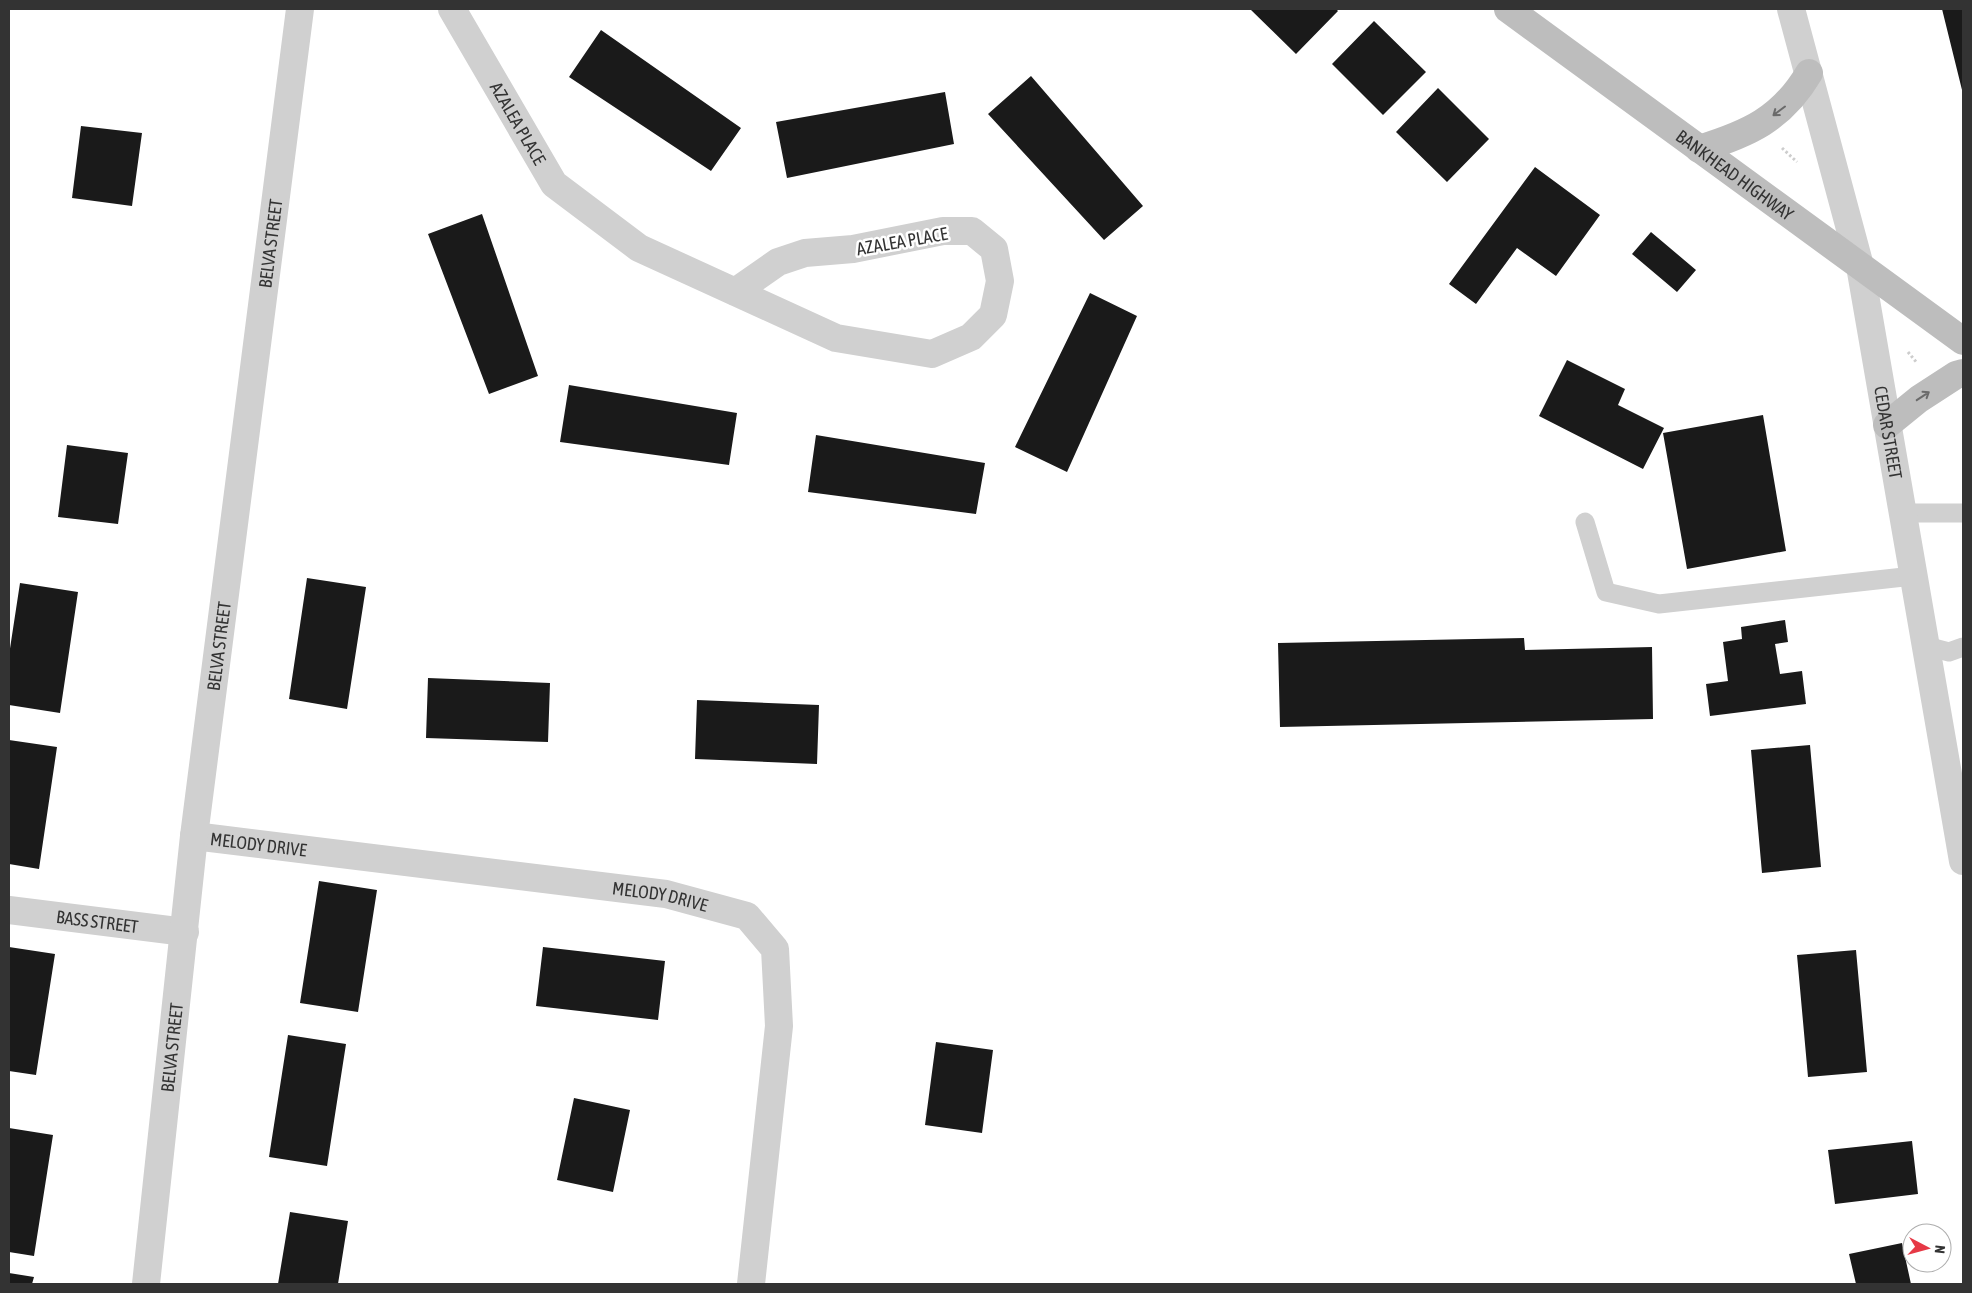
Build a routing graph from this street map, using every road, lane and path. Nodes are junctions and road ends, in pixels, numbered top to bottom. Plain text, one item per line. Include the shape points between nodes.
1 (300, 9) edge
2 (452, 9) edge
3 (1508, 9) edge
4 (1791, 9) edge
5 (1809, 73) junction
6 (1780, 146) dead end
7 (1699, 148) junction
8 (1801, 166) dead end
9 (1860, 266) junction
10 (735, 292) junction
11 (1963, 340) edge
12 (1963, 373) edge
13 (1888, 425) junction
14 (1903, 513) junction
15 (1963, 513) edge
16 (1584, 522) dead end
17 (1914, 576) junction
18 (1926, 646) junction
19 (1963, 647) edge
20 (194, 836) junction
21 (1963, 861) edge
22 (9, 910) edge
23 (185, 932) junction
24 (146, 1284) edge
25 (751, 1284) edge

1 - 20 street, BELVA STREET
2 - 10 street, AZALEA PLACE via 554,184 639,248
3 - 7 main road, BANKHEAD HIGHWAY
4 - 5 street, CEDAR STREET
5 -> 7 main road via 1796,95 1781,110 1729,140
5 - 9 street, CEDAR STREET
6 - 8 path
7 - 9 main road, BANKHEAD HIGHWAY
9 - 11 main road, BANKHEAD HIGHWAY
9 - 13 street, CEDAR STREET
10 - 10 street, AZALEA PLACE via 836,338 932,354 971,336 993,314 1000,281 994,249 972,232 943,231 854,249 805,253 778,262
13 -> 12 main road via 1919,399
13 - 14 street, CEDAR STREET
14 - 15 lane
14 - 17 street, CEDAR STREET
16 - 17 lane via 1606,592 1659,604
17 - 18 street, CEDAR STREET
18 - 19 lane via 1949,652
18 - 21 street, CEDAR STREET
20 - 23 street, BELVA STREET
20 - 25 street, MELODY DRIVE via 666,894 747,916 775,949 779,1026
22 - 23 street, BASS STREET
23 - 24 street, BELVA STREET

